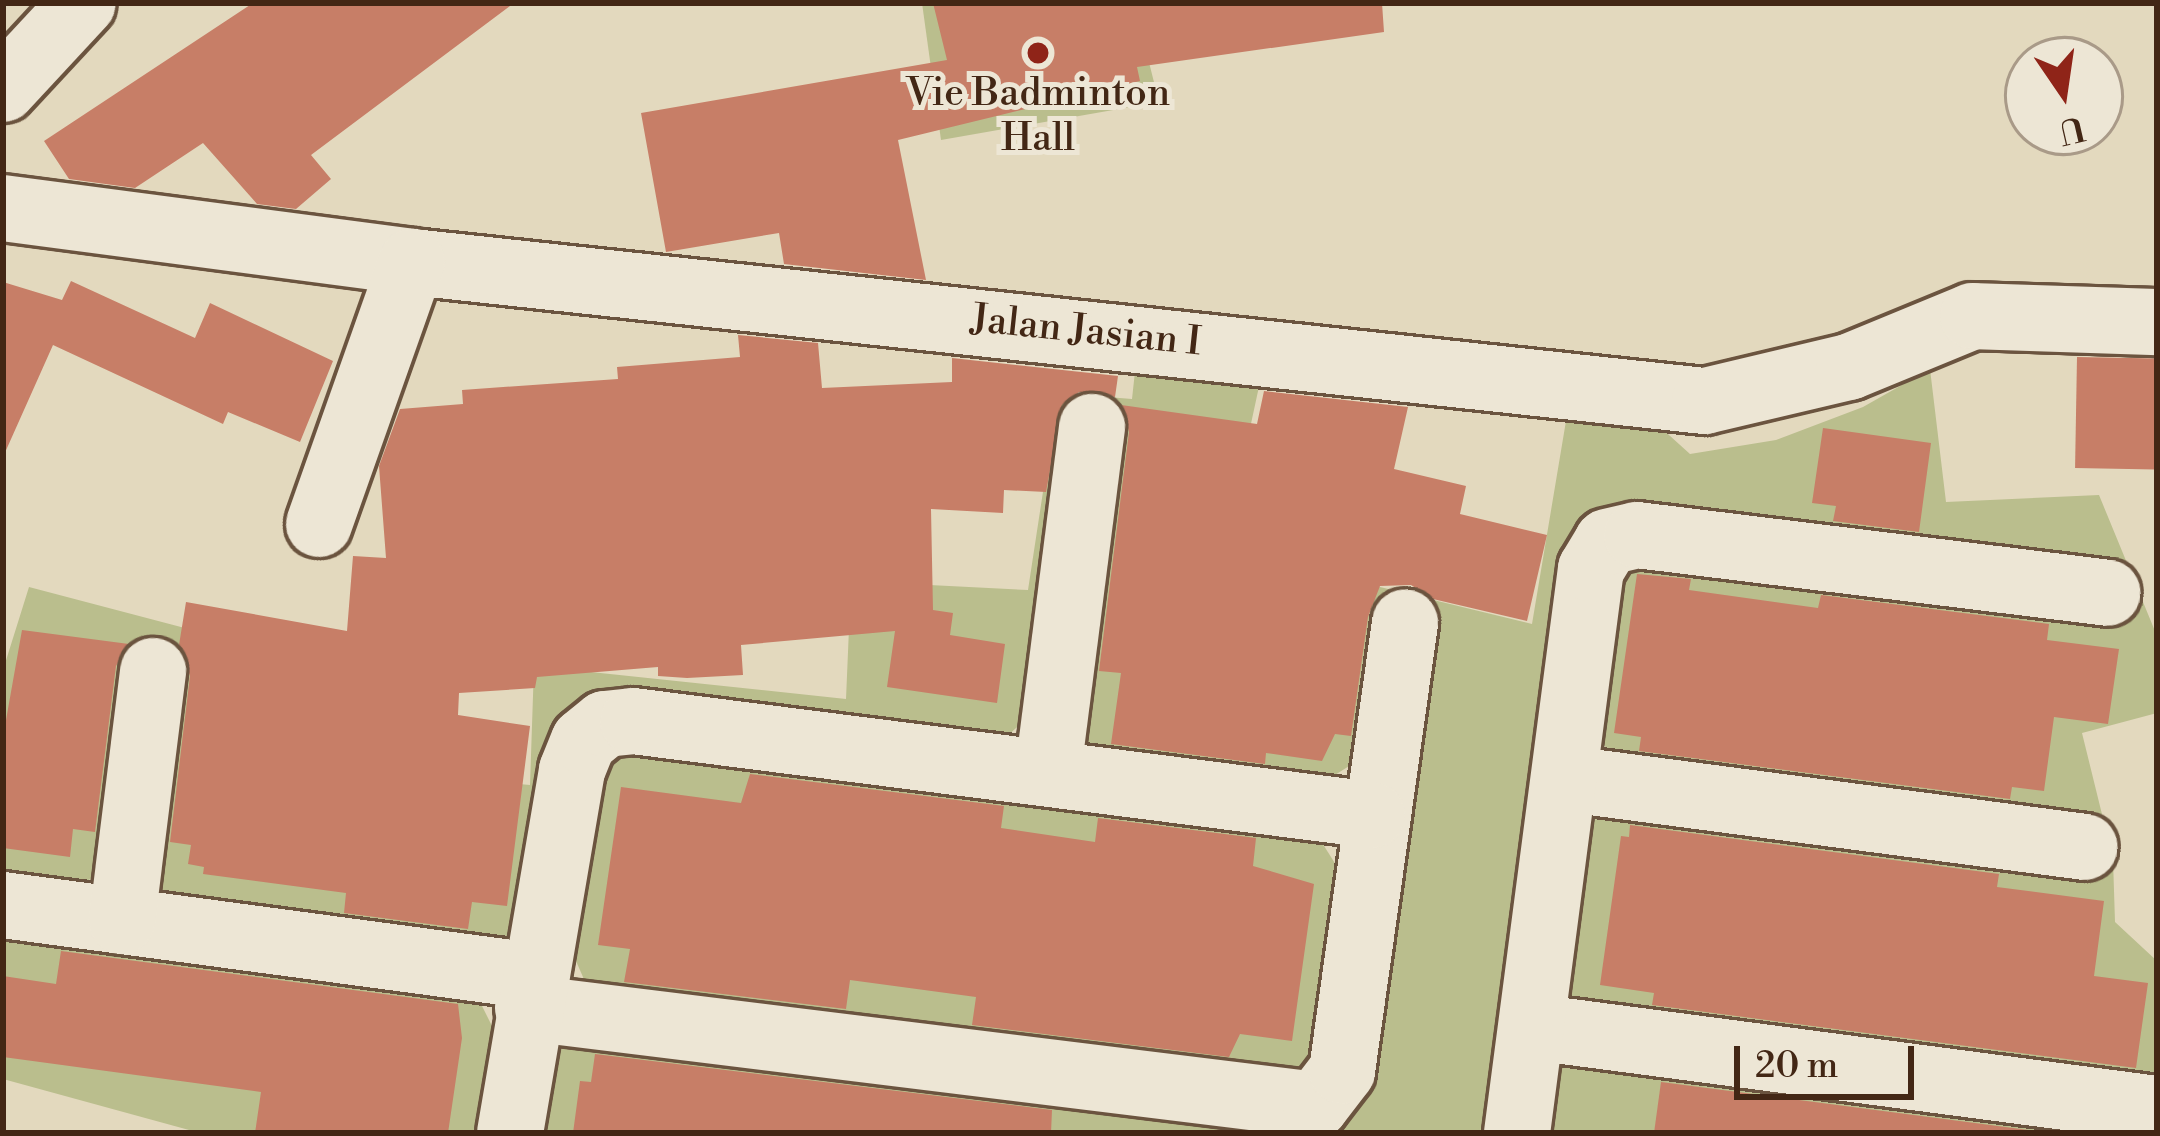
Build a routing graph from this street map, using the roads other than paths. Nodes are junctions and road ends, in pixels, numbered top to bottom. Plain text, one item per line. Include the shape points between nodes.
1 (83, 3) edge
2 (3, 88) edge
3 (3, 208) edge
4 (412, 262) junction
5 (2157, 322) edge
6 (1092, 427) dead end
7 (319, 524) dead end
8 (2107, 593) dead end
9 (1405, 622) dead end
10 (153, 670) dead end
11 (1048, 771) junction
12 (1568, 779) junction
13 (1372, 815) junction
14 (2084, 847) dead end
15 (3, 905) edge
16 (122, 921) junction
17 (530, 992) junction
18 (1533, 1027) junction
19 (2157, 1109) edge
20 (510, 1133) edge
21 (1517, 1133) edge

1 - 2 street
3 - 4 street, Jalan Jasian I
4 - 5 street, Jalan Jasian I via 1705,401 1849,367 1973,316
4 - 7 street
6 - 11 street
8 - 12 street via 1620,536 1591,569
9 - 13 street
10 - 16 street
11 - 13 street
11 - 17 street via 605,724 584,741 572,770 545,951
12 - 14 street
12 - 18 street
13 - 17 street via 1342,1071 1316,1105
15 - 16 street
16 - 17 street
17 - 20 street
18 - 19 street
18 - 21 street

